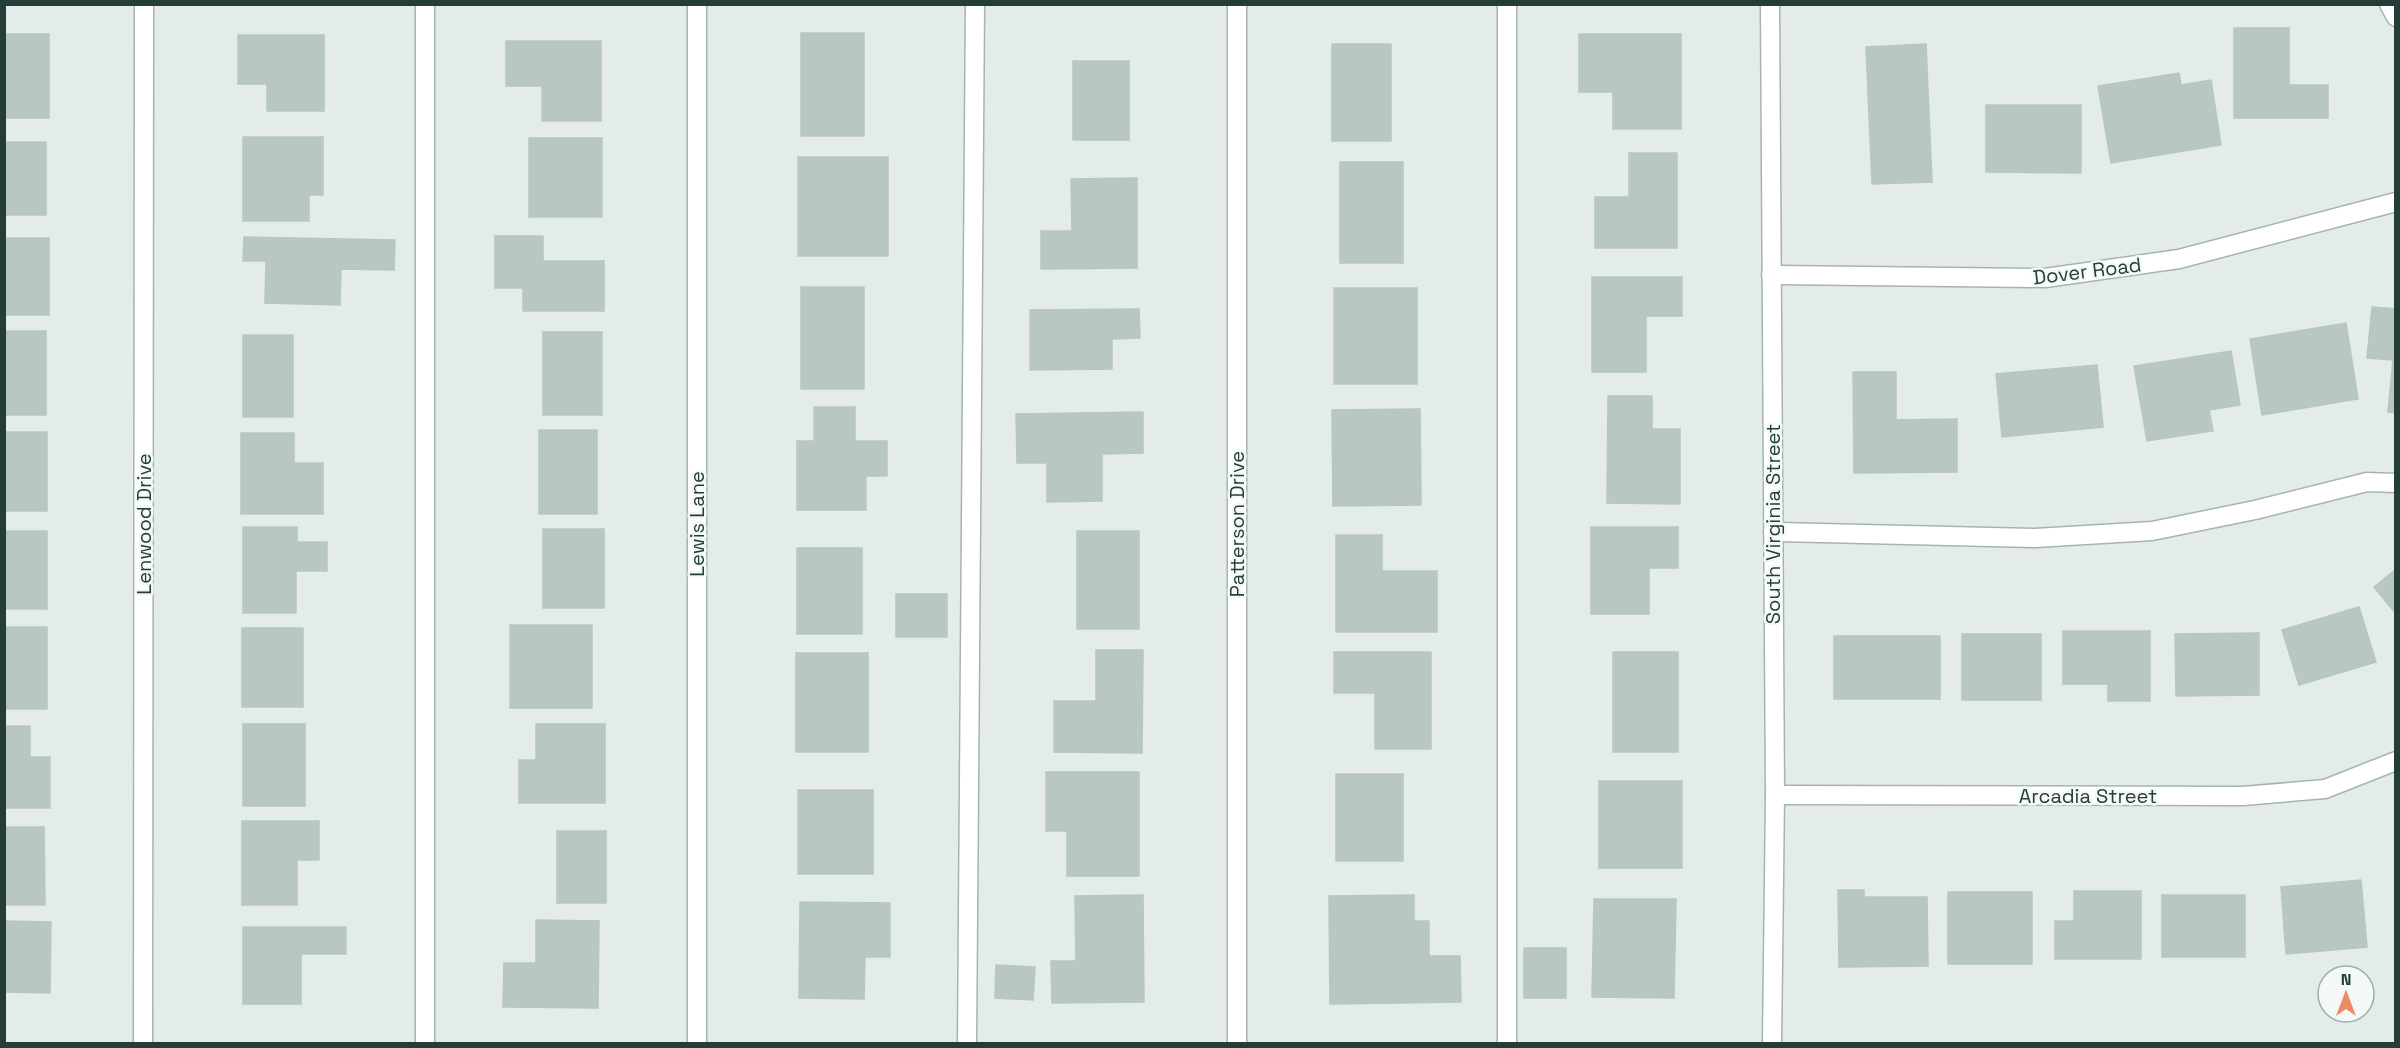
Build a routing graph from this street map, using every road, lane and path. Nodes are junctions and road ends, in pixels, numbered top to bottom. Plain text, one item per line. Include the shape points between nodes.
1 (144, 4) edge
2 (425, 4) edge
3 (697, 4) edge
4 (975, 4) edge
5 (1237, 4) edge
6 (1507, 4) edge
7 (1770, 4) edge
8 (2389, 4) edge
9 (2396, 17) edge
10 (2396, 202) edge
11 (1771, 275) junction
12 (2396, 483) edge
13 (1773, 532) junction
14 (2396, 761) edge
15 (1775, 795) junction
16 (143, 1044) edge
17 (425, 1044) edge
18 (697, 1044) edge
19 (967, 1044) edge
20 (1237, 1044) edge
21 (1507, 1044) edge
22 (1772, 1044) edge

1 - 16 street, Lenwood Drive
2 - 17 street
3 - 18 street, Lewis Lane
4 - 19 street
5 - 20 street, Patterson Drive
6 - 21 street
7 - 11 street, South Virginia Street
8 - 9 street
10 - 11 street, Dover Road via 2179,259 2045,278
11 - 13 street, South Virginia Street
12 - 13 street via 2367,482 2151,531 2035,538
13 - 15 street, South Virginia Street
14 - 15 street, Arcadia Street via 2325,789 2243,796
15 - 22 street, South Virginia Street

